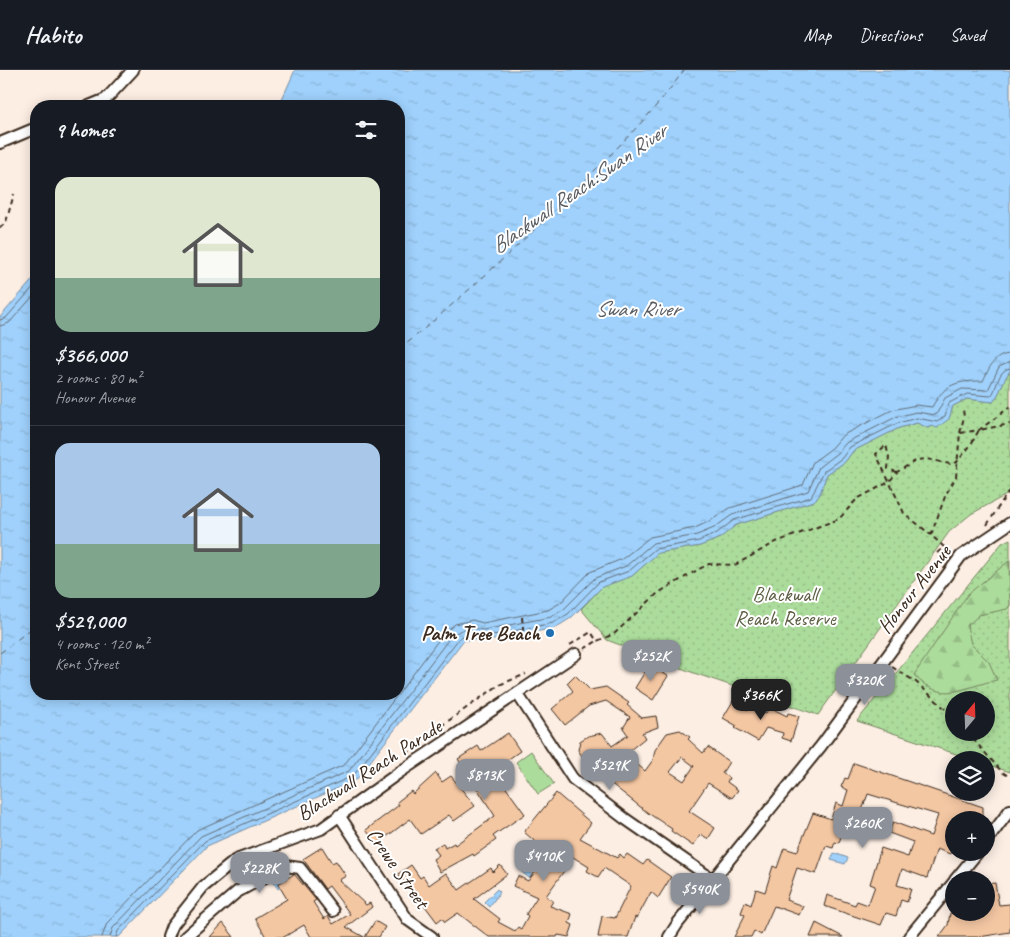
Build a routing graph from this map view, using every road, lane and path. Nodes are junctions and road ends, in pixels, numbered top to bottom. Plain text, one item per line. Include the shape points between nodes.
1 (133, 70) edge
2 (104, 100) edge
3 (30, 130) edge
4 (0, 143) edge
5 (14, 194) dead end
6 (0, 228) edge
7 (1010, 407) edge
8 (963, 409) dead end
9 (960, 433) junction
10 (898, 472) dead end
11 (1010, 489) edge
12 (1010, 523) edge
13 (987, 525) dead end
14 (931, 535) junction
15 (938, 553) dead end
16 (522, 617) dead end
17 (524, 638) dead end
18 (597, 641) dead end
19 (576, 654) joint
20 (883, 660) junction
21 (517, 693) junction
22 (945, 709) edge
23 (975, 741) edge
24 (1010, 776) edge
25 (1010, 810) edge
26 (339, 814) junction
27 (995, 830) edge
28 (971, 861) edge
29 (962, 871) edge
30 (712, 880) junction
31 (945, 892) edge
32 (333, 911) dead end
33 (168, 937) edge
34 (185, 937) edge
35 (432, 937) edge
36 (669, 937) edge
37 (909, 937) edge

1 - 2 street
3 - 4 street
5 - 6 path via 6,222
7 - 9 path via 979,430
8 - 9 path
9 - 14 path via 956,477
10 - 14 path via 888,469 886,445 876,454 888,482 904,513
11 - 13 path
12 - 20 street, Honour Avenue via 961,556
14 - 15 path via 944,547
16 - 17 path
18 - 19 path
19 - 21 street, Blackwall Reach Parade
20 - 22 path via 916,682
20 - 30 street, Honour Avenue via 821,746
21 - 26 street, Blackwall Reach Parade
21 - 30 street via 573,779
23 - 24 path via 1002,772
25 - 27 street
26 - 33 street, Blackwall Reach Parade via 321,829 236,860 203,887 172,926
26 - 35 street, Crewe Street via 408,920
28 - 29 street
30 - 36 street, Honour Avenue
31 - 37 street
32 - 34 street via 300,868 285,866 237,892

